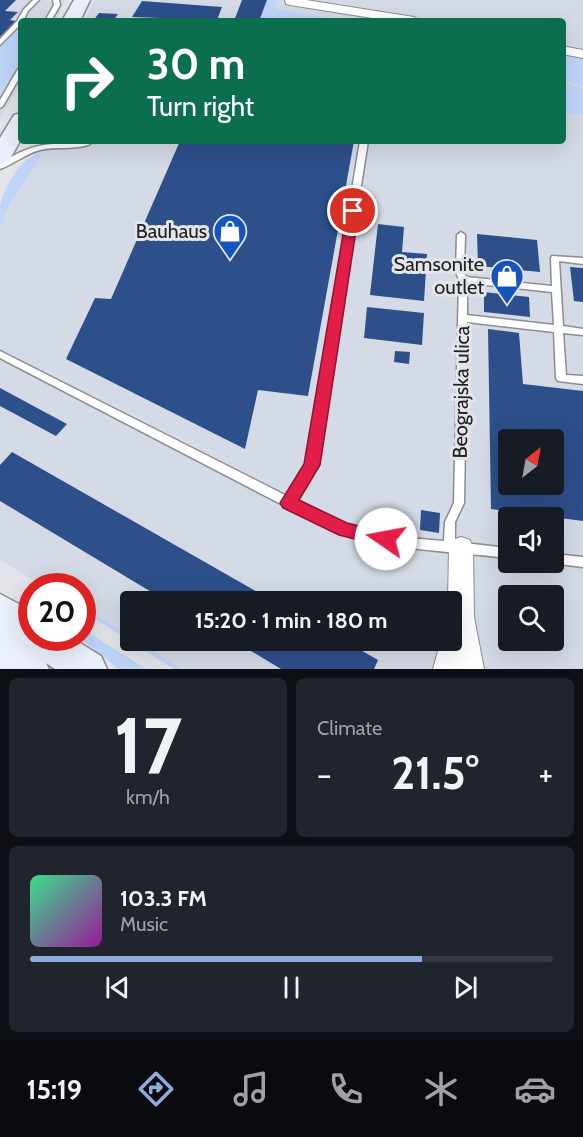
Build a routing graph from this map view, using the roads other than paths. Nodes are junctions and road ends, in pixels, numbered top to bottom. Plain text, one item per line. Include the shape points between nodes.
1 (36, 0) edge
2 (56, 0) edge
3 (82, 0) edge
4 (290, 1) edge
5 (22, 18) edge
6 (50, 18) edge
7 (73, 18) edge
8 (363, 18) edge
9 (395, 18) edge
10 (18, 24) edge
11 (0, 43) edge
12 (566, 46) edge
13 (583, 48) edge
14 (566, 51) edge
15 (583, 54) edge
16 (18, 74) edge
17 (0, 106) edge
18 (18, 125) edge
19 (86, 144) edge
20 (364, 144) edge
21 (0, 158) edge
22 (0, 166) edge
23 (461, 235) dead end
24 (583, 261) edge
25 (463, 280) junction
26 (556, 289) junction
27 (462, 318) junction
28 (559, 329) junction
29 (583, 332) edge
30 (0, 354) edge
31 (583, 380) edge
32 (288, 503) junction
33 (455, 548) junction
34 (498, 552) edge
35 (564, 561) edge
36 (580, 563) edge
37 (459, 591) edge
38 (0, 611) edge
39 (462, 622) edge
40 (18, 623) edge
41 (0, 649) edge
42 (60, 651) edge
43 (30, 669) edge
44 (88, 669) edge
45 (471, 669) edge

1 - 5 lane
2 - 6 lane
3 - 7 main road
4 - 8 street via 289,6
4 - 9 street
10 - 11 lane
12 - 13 street
14 - 15 street
16 - 17 lane
18 - 21 main road
19 - 22 lane via 37,148
20 - 32 lane via 312,465
23 - 25 lane, Beograjska ulica
24 - 26 lane via 555,258
25 - 26 lane
25 - 27 lane, Beograjska ulica
26 - 28 lane
27 - 28 lane
27 - 33 lane, Beograjska ulica via 459,503 450,522
28 - 29 lane
28 - 31 lane via 561,378
30 - 32 lane
32 - 33 lane via 345,530
33 - 34 lane
33 - 37 street
35 - 36 lane
38 - 40 main road
39 - 45 street
41 - 43 main road
42 - 44 main road

